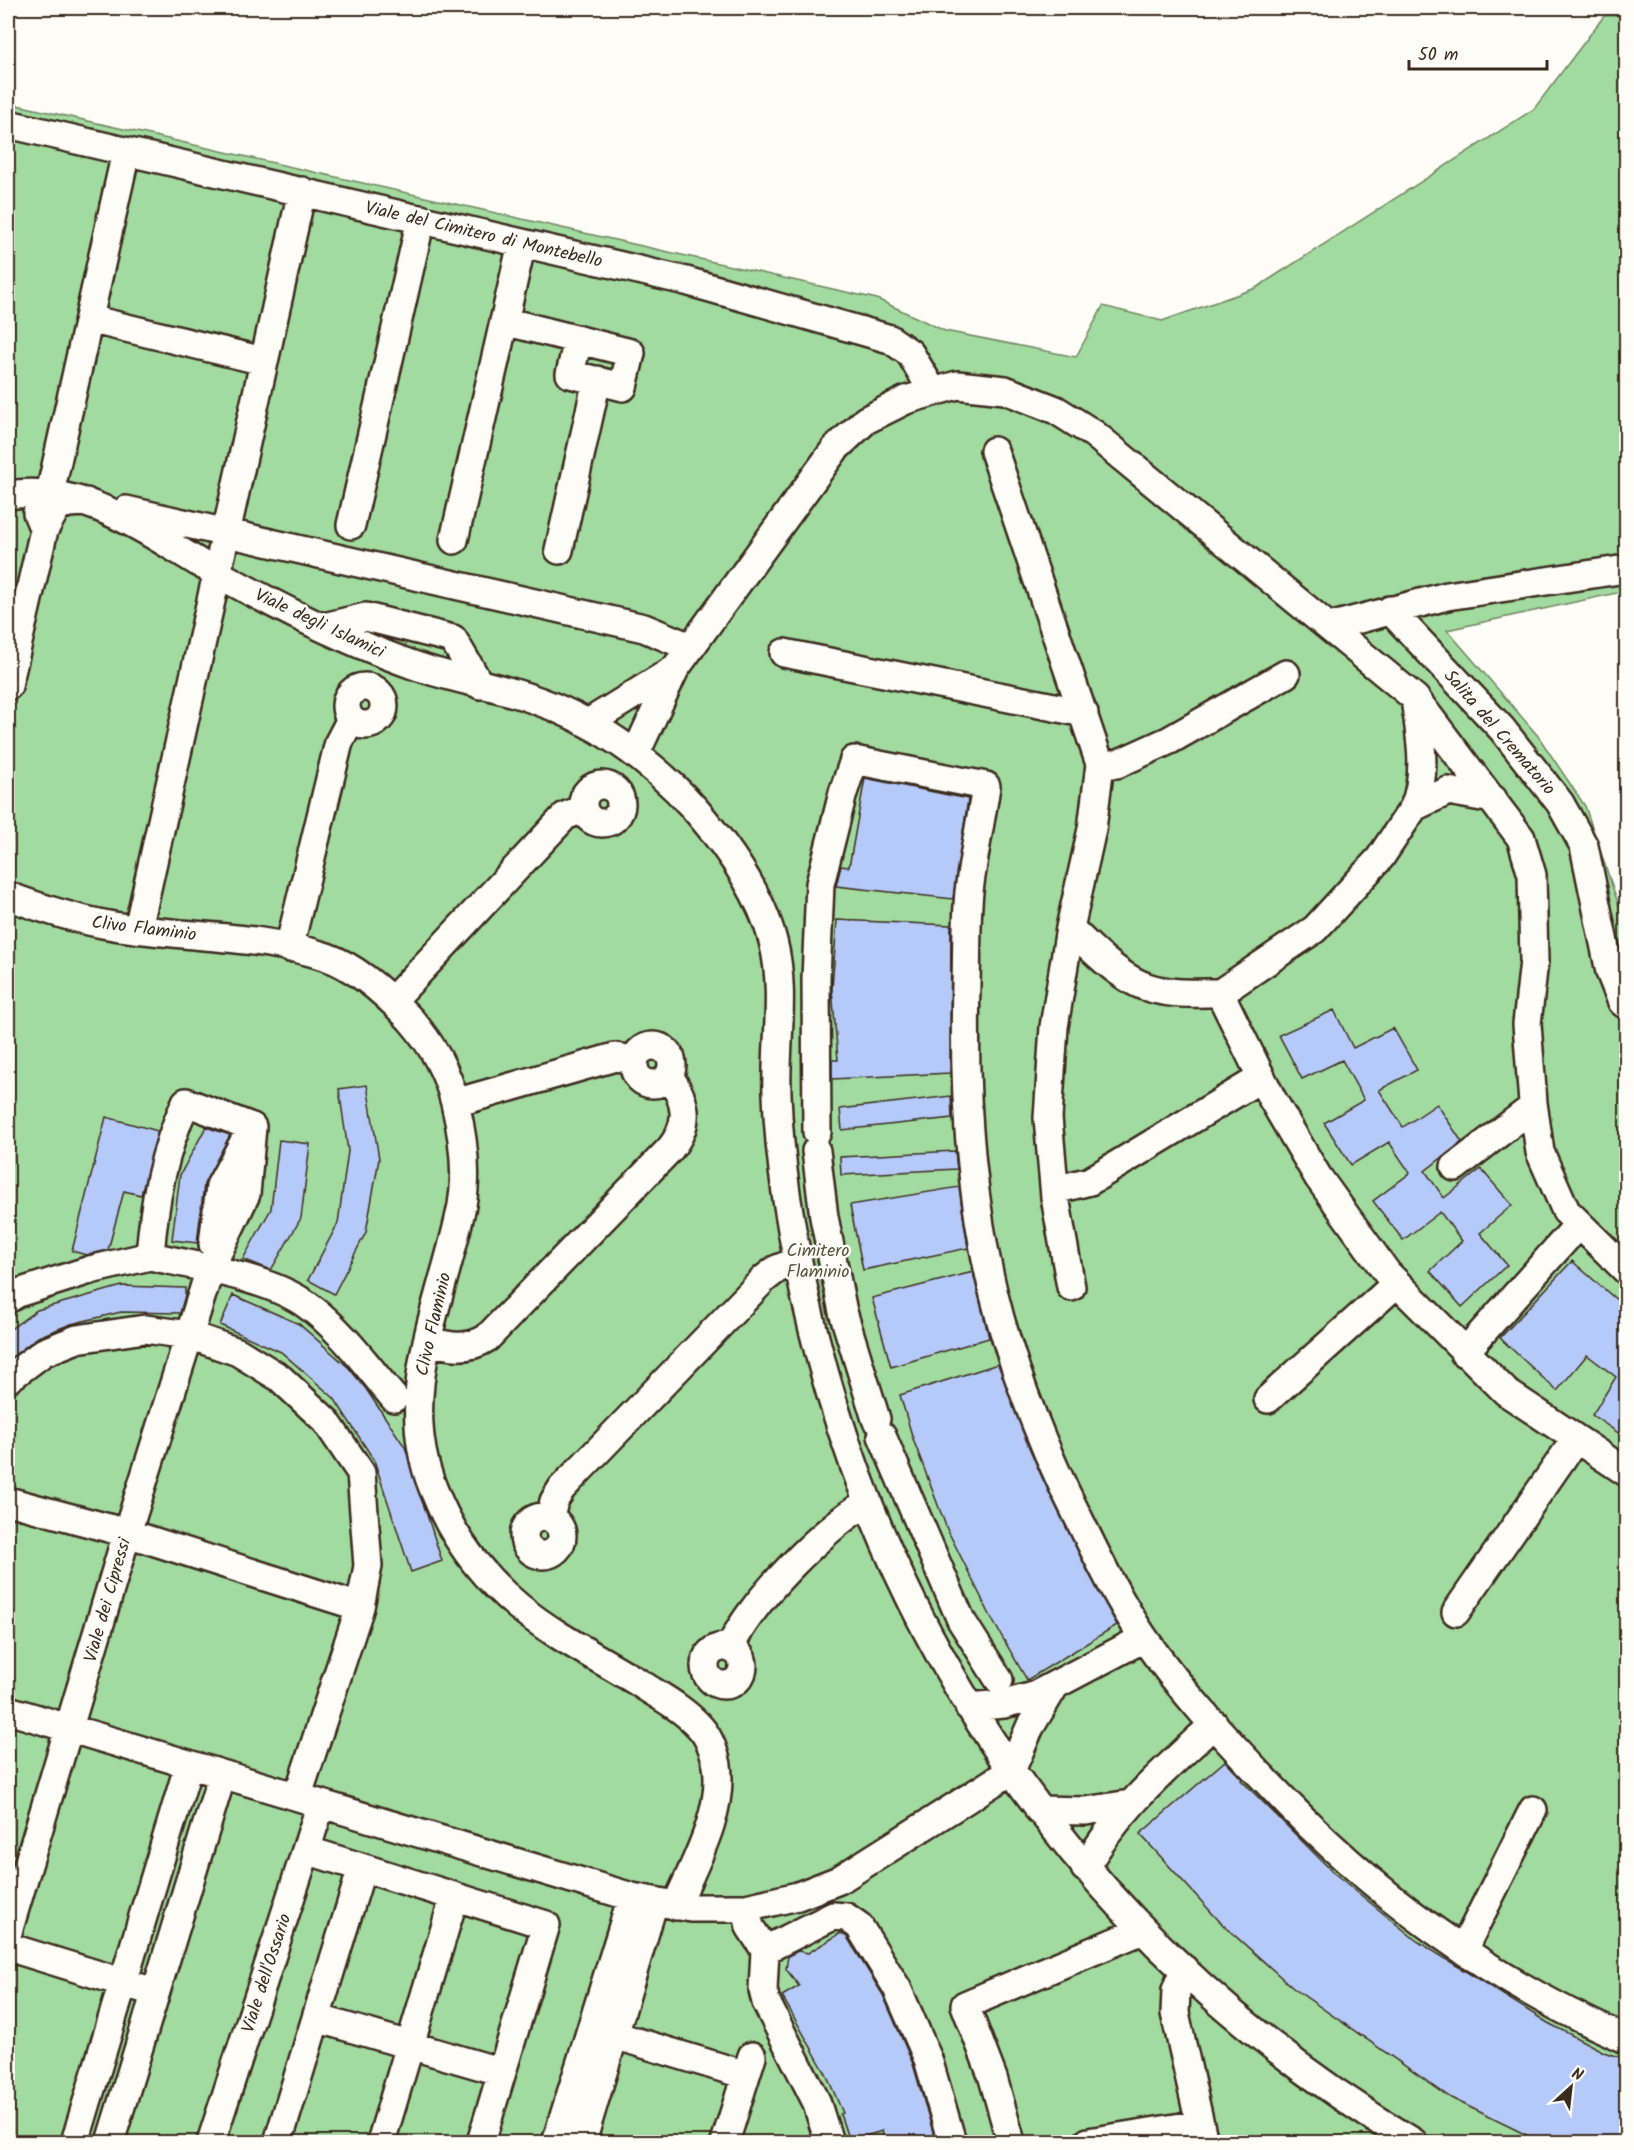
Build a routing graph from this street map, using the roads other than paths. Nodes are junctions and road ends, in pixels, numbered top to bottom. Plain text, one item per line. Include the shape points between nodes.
1 (8, 124) edge
2 (126, 152) junction
3 (302, 191) junction
4 (421, 219) junction
5 (522, 243) junction
6 (89, 319) junction
7 (504, 321) junction
8 (578, 340) junction
9 (264, 361) junction
10 (597, 380) junction
11 (933, 392) junction
12 (994, 451) dead end
13 (50, 493) junction
14 (10, 494) edge
15 (92, 502) junction
16 (351, 525) dead end
17 (44, 530) junction
18 (225, 531) junction
19 (454, 540) dead end
20 (559, 550) dead end
21 (1626, 569) edge
22 (218, 573) junction
23 (1390, 610) junction
24 (324, 627) junction
25 (1329, 627) junction
26 (784, 653) dead end
27 (683, 658) junction
28 (1286, 674) dead end
29 (480, 685) junction
30 (8, 686) edge
31 (1415, 698) junction
32 (1084, 712) junction
33 (351, 719) dead end
34 (588, 723) junction
35 (636, 753) junction
36 (1100, 764) junction
37 (1493, 799) junction
38 (1414, 807) junction
39 (583, 809) dead end
40 (8, 885) edge
41 (8, 896) edge
42 (35, 906) junction
43 (1070, 928) junction
44 (138, 929) junction
45 (289, 948) junction
46 (778, 965) junction
47 (816, 979) junction
48 (1220, 993) junction
49 (392, 1001) junction
50 (1626, 1005) edge
51 (1262, 1078) junction
52 (455, 1102) junction
53 (1533, 1107) junction
54 (1455, 1167) dead end
55 (1054, 1190) junction
56 (1578, 1225) junction
57 (150, 1256) junction
58 (797, 1261) junction
59 (210, 1269) junction
60 (1626, 1270) edge
61 (1397, 1283) junction
62 (1071, 1287) dead end
63 (8, 1299) edge
64 (846, 1318) junction
65 (811, 1325) junction
66 (189, 1335) junction
67 (426, 1341) junction
68 (1464, 1353) junction
69 (8, 1379) edge
70 (394, 1398) dead end
71 (1268, 1399) dead end
72 (1575, 1440) junction
73 (1626, 1472) edge
74 (8, 1501) edge
75 (868, 1503) junction
76 (550, 1518) dead end
77 (127, 1533) junction
78 (360, 1606) junction
79 (956, 1610) junction
80 (1456, 1612) dead end
81 (922, 1624) junction
82 (1144, 1638) junction
83 (731, 1648) dead end
84 (999, 1680) dead end
85 (1054, 1687) junction
86 (969, 1707) junction
87 (8, 1710) edge
88 (1214, 1724) junction
89 (70, 1727) junction
90 (189, 1764) junction
91 (1011, 1771) junction
92 (222, 1774) junction
93 (310, 1799) junction
94 (1130, 1804) junction
95 (1040, 1810) junction
96 (1533, 1810) dead end
97 (306, 1850) junction
98 (362, 1868) junction
99 (1085, 1868) junction
100 (454, 1898) junction
101 (654, 1902) junction
102 (746, 1908) junction
103 (1143, 1930) junction
104 (8, 1932) edge
105 (8, 1947) edge
106 (765, 1950) junction
107 (1463, 1950) junction
108 (1184, 1970) junction
109 (123, 1982) junction
110 (156, 1992) junction
111 (316, 2018) junction
112 (614, 2035) junction
113 (1626, 2039) edge
114 (410, 2045) junction
115 (502, 2072) junction
116 (1202, 2133) edge
117 (75, 2142) edge
118 (110, 2142) edge
119 (211, 2142) edge
120 (278, 2142) edge
121 (381, 2142) edge
122 (482, 2142) edge
123 (556, 2142) edge
124 (582, 2142) edge
125 (726, 2142) edge
126 (829, 2142) edge
127 (952, 2142) edge
128 (1011, 2142) edge
129 (1088, 2142) edge
130 (1413, 2142) edge

1 - 2 lane, Viale del Cimitero di Montebello
2 - 3 lane, Viale del Cimitero di Montebello
2 - 6 lane
3 - 4 lane, Viale del Cimitero di Montebello
3 - 9 lane
4 - 5 lane, Viale del Cimitero di Montebello
4 - 16 lane
5 - 7 lane
5 - 11 lane, Viale del Cimitero di Montebello via 686,281 890,339 910,353
6 - 9 lane
6 - 13 lane
7 - 8 lane
7 - 19 lane
8 - 10 lane via 570,374
8 - 10 lane via 631,353 623,387
9 - 18 lane
10 - 20 lane
11 - 25 lane via 957,385 1005,390 1056,410 1094,434
11 - 27 lane via 906,400 866,420 835,449
12 - 32 lane
13 - 14 lane, Viale degli Islamici
13 - 15 lane, Viale degli Islamici
14 - 17 lane via 33,504
15 - 17 lane via 57,507
15 - 18 lane
15 - 22 lane, Viale degli Islamici
17 - 30 lane
18 - 22 lane
18 - 27 lane via 644,628
21 - 23 lane via 1447,596
22 - 24 lane, Viale degli Islamici
22 - 44 lane
23 - 25 lane
23 - 50 lane, Salita del Crematorio via 1502,729 1560,803 1584,846 1610,972
24 - 29 lane, Viale degli Islamici via 415,666
24 - 29 lane via 366,617 453,639
25 - 31 lane
26 - 32 lane
27 - 34 lane
27 - 35 lane
28 - 36 lane via 1170,740 1117,764
29 - 34 lane, Viale degli Islamici via 529,697
31 - 37 lane
31 - 38 lane via 1422,751 1421,791
32 - 36 lane
33 - 45 lane via 339,742
34 - 35 lane, Viale degli Islamici
35 - 46 lane, Viale degli Islamici via 694,808 732,858 772,935
36 - 43 lane via 1092,829
37 - 38 lane via 1448,791
37 - 53 lane via 1521,838 1532,875 1534,961 1527,1024
38 - 48 lane via 1380,858 1315,929
39 - 49 lane via 565,816
40 - 42 lane
41 - 42 lane, Clivo Flaminio
42 - 44 lane, Clivo Flaminio via 54,914
43 - 48 lane via 1100,958 1145,987 1182,994
43 - 55 lane via 1054,1027 1048,1118
44 - 45 lane, Clivo Flaminio via 244,939
45 - 49 lane, Clivo Flaminio via 330,958
46 - 47 lane
46 - 58 lane, Viale degli Islamici via 777,1093
47 - 64 lane via 817,1142 824,1216
47 - 82 lane via 820,884 854,760 986,786 969,893 964,1056 982,1232 1000,1318 1048,1452 1116,1593
48 - 51 lane
49 - 52 lane, Clivo Flaminio via 430,1041
51 - 55 lane via 1090,1181
51 - 61 lane via 1318,1177
52 - 67 lane, Clivo Flaminio via 465,1166 462,1203
52 - 67 lane via 615,1057 634,1059 635,1073 645,1082 658,1084 669,1076 682,1099 684,1115 681,1135 670,1149 487,1338 462,1347
53 - 54 lane
53 - 56 lane via 1540,1152 1566,1211
55 - 62 lane
56 - 60 lane
56 - 68 lane
57 - 59 lane
57 - 59 lane, Viale dei Cipressi via 162,1168 186,1102 252,1127 220,1186
57 - 63 lane via 90,1270
58 - 65 lane, Viale degli Islamici
58 - 76 lane via 764,1279 586,1463 558,1494
59 - 66 lane, Viale dei Cipressi
59 - 70 lane via 281,1291 305,1303 326,1320
61 - 68 lane
61 - 71 lane
64 - 65 lane
64 - 79 lane via 879,1428
65 - 75 lane, Viale degli Islamici via 824,1377
66 - 69 lane, Viale dell'Ossario via 145,1329 77,1339 44,1352
66 - 77 lane, Viale dei Cipressi
66 - 78 lane, Viale dell'Ossario via 238,1352 280,1378 326,1421 362,1473 368,1566
67 - 101 lane, Clivo Flaminio via 420,1394 423,1461 440,1504 473,1561 520,1608 672,1704 698,1725 711,1743 718,1775 707,1831
68 - 72 lane via 1506,1392
72 - 73 lane
72 - 80 lane
74 - 77 lane
75 - 81 lane, Viale degli Islamici
75 - 83 lane via 835,1523 751,1611
77 - 78 lane
77 - 89 lane, Viale dei Cipressi
78 - 93 lane, Viale dell'Ossario
79 - 81 lane
79 - 84 lane
81 - 86 lane, Viale degli Islamici
82 - 85 lane
82 - 88 lane
85 - 86 lane via 1026,1699
85 - 91 lane via 1030,1727
86 - 91 lane, Viale degli Islamici
87 - 89 lane
88 - 94 lane
88 - 107 lane via 1331,1847 1391,1898
89 - 90 lane
89 - 104 lane, Viale dei Cipressi
90 - 92 lane
90 - 109 lane
91 - 95 lane, Viale degli Islamici
91 - 102 lane via 839,1880 798,1896
92 - 93 lane
92 - 110 lane
93 - 97 lane, Viale dell'Ossario
93 - 101 lane
94 - 95 lane via 1086,1811
94 - 99 lane via 1102,1838
95 - 99 lane, Viale degli Islamici
96 - 107 lane
97 - 98 lane
97 - 119 lane, Viale dell'Ossario
98 - 100 lane
98 - 111 lane
99 - 103 lane, Viale degli Islamici
100 - 114 lane
100 - 115 lane via 546,1925
101 - 102 lane
101 - 112 lane
101 - 123 lane
102 - 106 lane via 750,1927
103 - 108 lane, Viale degli Islamici
103 - 128 lane via 965,2005 993,2078
105 - 109 lane
106 - 126 lane via 766,2002 816,2101
106 - 127 lane via 833,1916 846,1917 859,1926 897,1988 928,2059
107 - 113 lane via 1550,2002
108 - 116 lane via 1176,1990 1175,2013
108 - 130 lane, Viale degli Islamici via 1296,2066
109 - 110 lane
109 - 117 lane
110 - 118 lane
111 - 114 lane
111 - 120 lane
112 - 124 lane
112 - 125 lane via 749,2066
114 - 115 lane
114 - 121 lane
115 - 122 lane
116 - 129 lane

